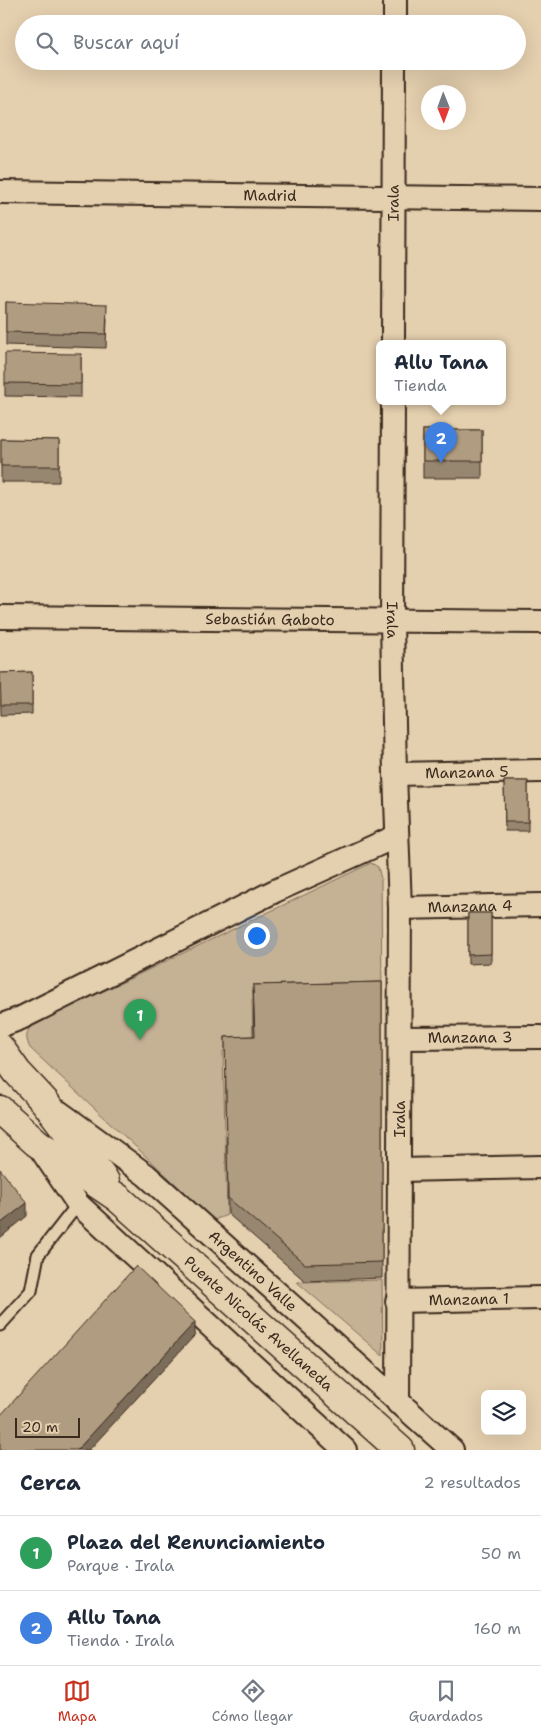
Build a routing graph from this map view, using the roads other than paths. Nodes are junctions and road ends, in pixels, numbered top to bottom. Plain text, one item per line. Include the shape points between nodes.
1 (395, 0) edge
2 (395, 15) edge
3 (394, 70) edge
4 (0, 192) edge
5 (393, 197) junction
6 (541, 199) edge
7 (393, 340) edge
8 (393, 405) edge
9 (0, 618) edge
10 (392, 621) junction
11 (541, 622) edge
12 (541, 771) edge
13 (394, 774) junction
14 (397, 836) junction
15 (541, 905) edge
16 (400, 908) junction
17 (0, 1026) edge
18 (541, 1037) edge
19 (400, 1038) junction
20 (0, 1048) edge
21 (45, 1102) junction
22 (0, 1110) edge
23 (37, 1143) junction
24 (541, 1166) edge
25 (400, 1170) junction
26 (118, 1198) junction
27 (78, 1204) junction
28 (541, 1298) edge
29 (398, 1301) junction
30 (0, 1325) edge
31 (398, 1403) junction
32 (345, 1450) edge
33 (400, 1450) edge
34 (452, 1450) edge

1 - 2 street
3 - 5 street, Irala
4 - 5 street, Madrid
5 - 6 street, Madrid
5 - 7 street, Irala
8 - 10 street, Irala
9 - 10 street, Sebastián Gaboto
10 - 11 street, Sebastián Gaboto
10 - 13 street, Irala
12 - 13 street, Manzana 5
13 - 14 street, Irala
14 - 16 street, Irala
14 - 17 street via 275,890
15 - 16 street, Manzana 4
16 - 19 street, Irala
18 - 19 street, Manzana 3
19 - 25 street, Irala
20 - 21 main road
21 - 26 main road
21 - 31 street, Argentino Valle via 146,1175
22 - 23 main road
23 - 26 main road
23 - 27 street
24 - 25 street
25 - 29 street, Irala
26 - 33 main road, Puente Nicolás Avellaneda
27 - 30 lane via 38,1255 31,1291
27 - 32 street
28 - 29 street, Manzana 1
29 - 31 street, Irala
31 - 34 street, Argentino Valle

